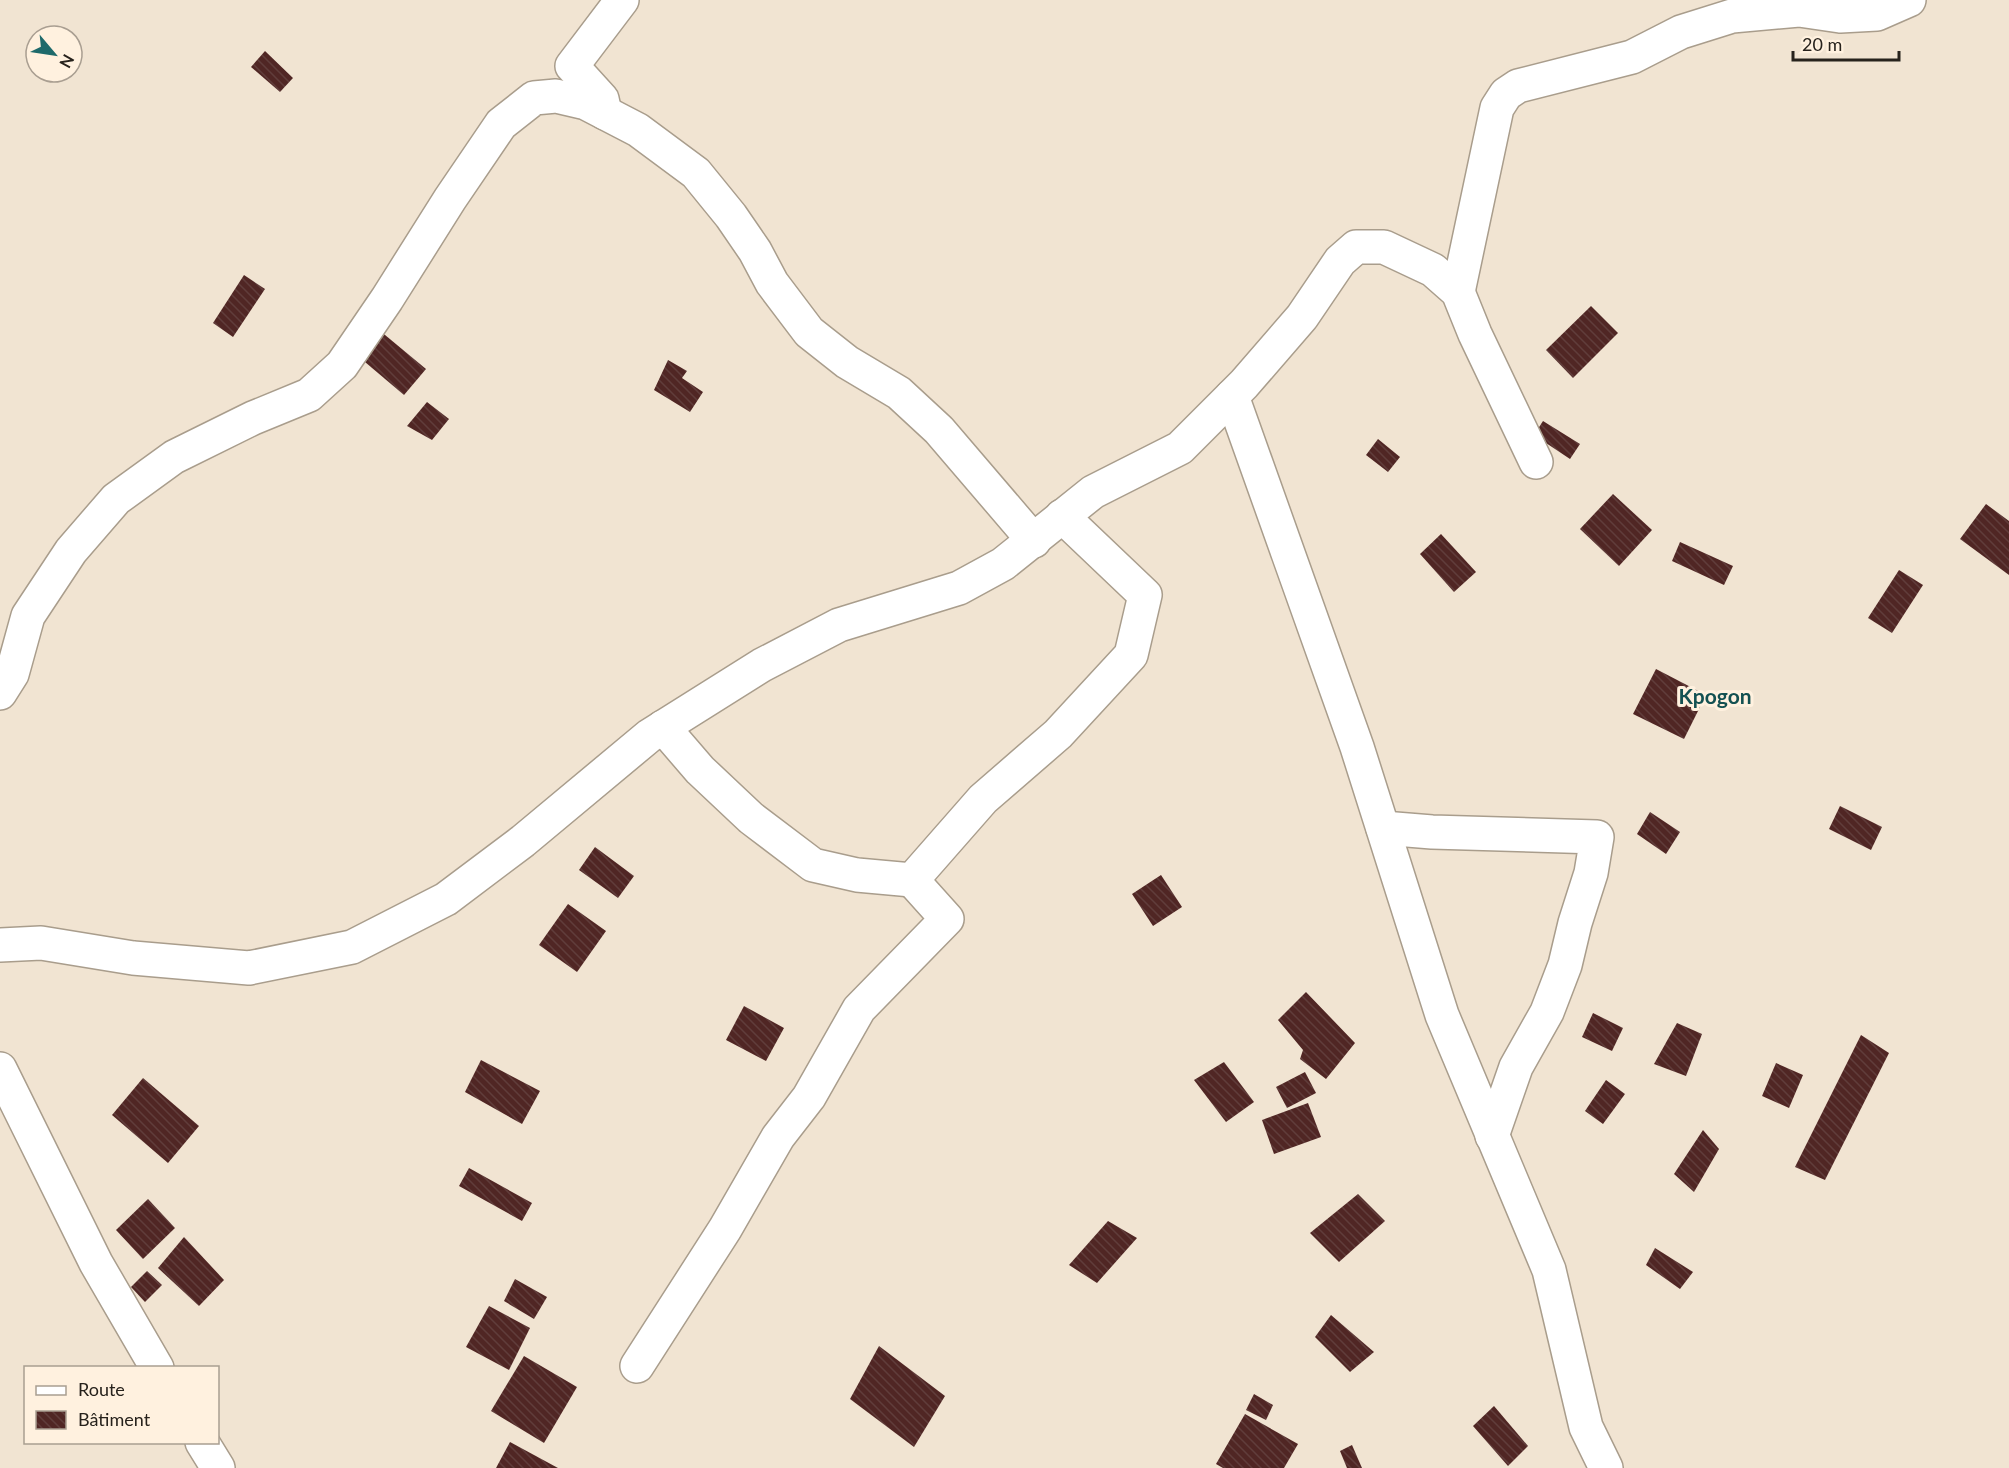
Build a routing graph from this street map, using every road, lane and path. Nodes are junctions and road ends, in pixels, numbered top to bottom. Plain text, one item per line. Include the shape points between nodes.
1 (622, 0) edge
2 (1909, 0) edge
3 (605, 113) junction
4 (1458, 292) junction
5 (1232, 396) junction
6 (1536, 462) dead end
7 (1062, 516) junction
8 (1034, 541) junction
9 (0, 693) edge
10 (663, 727) junction
11 (1383, 828) junction
12 (912, 880) junction
13 (0, 922) edge
14 (41, 943) junction
15 (0, 945) edge
16 (0, 1069) edge
17 (1492, 1136) junction
18 (156, 1366) edge
19 (637, 1366) dead end
20 (203, 1444) edge
21 (218, 1468) edge
22 (1606, 1468) edge

1 - 3 street via 572,66 602,99
2 - 4 street via 1877,14 1840,16 1799,10 1732,16 1681,32 1632,57 1518,86 1506,94 1497,108
3 - 8 street via 638,130 696,173 731,216 772,283 809,332 847,362 899,393 939,430
3 - 9 street via 586,103 556,96 534,98 501,124 342,365 309,395 174,457 116,499 71,551 28,616 12,674
4 - 5 street via 1433,270 1384,248 1356,247 1340,261 1302,317
4 - 6 street
5 - 7 street via 1180,448 1093,492
5 - 11 street
7 - 8 street
7 - 12 street via 1145,595 1131,656 1058,734 983,799
8 - 10 street via 1004,564 959,588 839,625 762,665
10 - 12 street via 700,770 751,818 813,865 857,875
10 - 14 street via 446,899 352,947 249,968 133,958
11 - 17 street via 1442,1015
11 - 17 street via 1598,837 1592,873 1565,965 1547,1012 1516,1067
12 - 19 street via 947,920 859,1009 809,1097 778,1137 725,1229
13 - 14 street
14 - 15 street
16 - 18 street via 96,1263
17 - 22 street via 1549,1270 1586,1427
20 - 21 street

